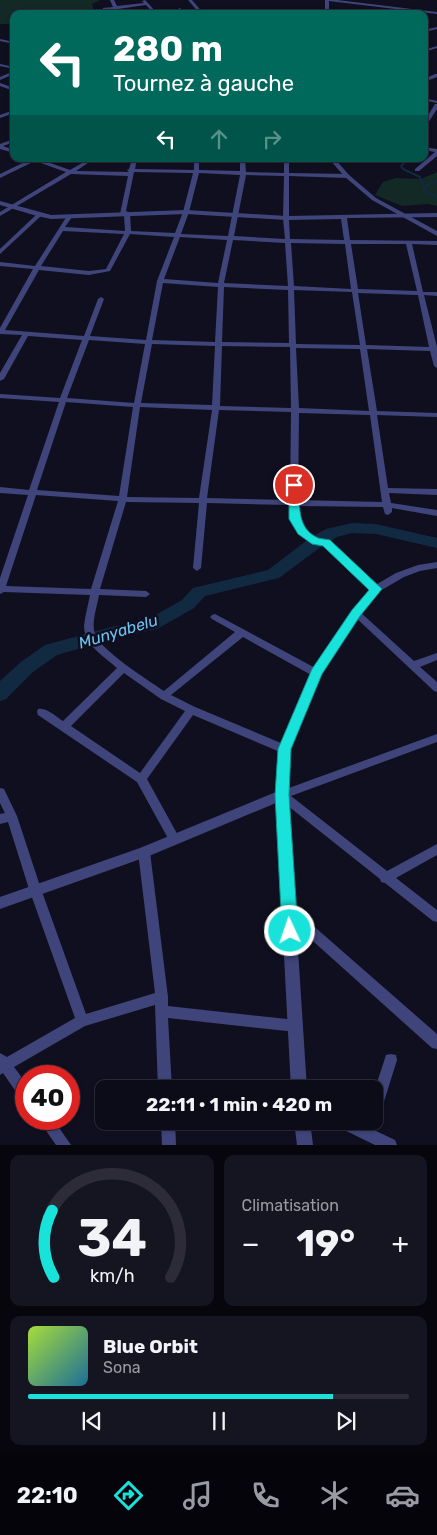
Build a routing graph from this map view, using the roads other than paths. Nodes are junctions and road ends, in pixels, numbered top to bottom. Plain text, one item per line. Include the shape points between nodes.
1 (112, 0) edge
2 (143, 0) edge
3 (190, 0) edge
4 (327, 0) edge
5 (391, 0) edge
6 (355, 2) edge
7 (148, 4) junction
8 (389, 7) junction
9 (117, 8) junction
10 (104, 9) dead end
11 (437, 9) edge
12 (153, 10) edge
13 (199, 10) edge
14 (412, 10) edge
15 (434, 13) edge
16 (437, 47) edge
17 (428, 48) edge
18 (431, 48) junction
19 (428, 49) edge
20 (0, 84) edge
21 (6, 87) junction
22 (10, 88) edge
23 (0, 89) edge
24 (437, 96) edge
25 (430, 101) joint
26 (437, 104) edge
27 (428, 118) edge
28 (29, 162) edge
29 (43, 162) edge
30 (87, 162) edge
31 (133, 162) edge
32 (198, 162) edge
33 (243, 162) edge
34 (287, 162) edge
35 (335, 162) edge
36 (426, 162) edge
37 (417, 170) dead end
38 (70, 172) junction
39 (130, 172) junction
40 (196, 173) junction
41 (244, 175) junction
42 (0, 176) edge
43 (288, 176) junction
44 (347, 176) junction
45 (0, 203) edge
46 (11, 207) junction
47 (186, 212) junction
48 (125, 213) junction
49 (0, 214) edge
50 (236, 214) junction
51 (39, 215) junction
52 (437, 215) edge
53 (408, 216) junction
54 (69, 217) junction
55 (286, 218) junction
56 (344, 218) junction
57 (63, 229) junction
58 (128, 232) junction
59 (437, 234) edge
60 (177, 235) junction
61 (230, 238) junction
62 (288, 241) junction
63 (348, 241) junction
64 (409, 243) junction
65 (437, 243) edge
66 (0, 252) edge
67 (0, 264) edge
68 (37, 268) junction
69 (160, 281) junction
70 (221, 285) junction
71 (291, 288) junction
72 (356, 290) junction
73 (420, 294) junction
74 (437, 294) edge
75 (101, 299) dead end
76 (1, 332) edge
77 (26, 334) junction
78 (86, 338) junction
79 (148, 342) junction
80 (218, 342) junction
81 (292, 345) junction
82 (365, 347) junction
83 (435, 349) edge
84 (437, 366) edge
85 (0, 379) edge
86 (0, 396) edge
87 (63, 400) junction
88 (137, 405) junction
89 (216, 407) junction
90 (294, 409) junction
91 (375, 412) junction
92 (437, 415) edge
93 (0, 490) edge
94 (386, 490) junction
95 (34, 492) junction
96 (437, 492) edge
97 (123, 498) junction
98 (202, 501) junction
99 (294, 504) junction
100 (388, 509) junction
101 (437, 513) edge
102 (437, 565) edge
103 (196, 568) dead end
104 (376, 589) junction
105 (0, 590) edge
106 (95, 592) junction
107 (146, 594) dead end
108 (356, 613) junction
109 (215, 617) dead end
110 (242, 632) junction
111 (437, 656) edge
112 (413, 666) junction
113 (123, 668) junction
114 (316, 673) junction
115 (437, 688) edge
116 (164, 696) junction
117 (191, 710) junction
118 (42, 712) dead end
119 (64, 727) junction
120 (437, 738) edge
121 (284, 749) junction
122 (141, 779) junction
123 (0, 792) edge
124 (282, 795) junction
125 (12, 816) junction
126 (0, 819) edge
127 (174, 839) junction
128 (437, 849) edge
129 (144, 852) junction
130 (385, 878) junction
131 (35, 889) junction
132 (0, 903) edge
133 (289, 912) junction
134 (437, 917) edge
135 (162, 997) junction
136 (161, 1011) junction
137 (82, 1021) junction
138 (296, 1026) junction
139 (437, 1043) edge
140 (391, 1060) dead end
141 (1, 1064) edge
142 (165, 1080) edge
143 (299, 1080) edge
144 (15, 1081) edge
145 (383, 1084) edge
146 (53, 1130) edge
147 (168, 1130) edge
148 (303, 1130) edge
149 (372, 1130) edge
150 (64, 1145) edge
151 (162, 1145) edge
152 (169, 1145) edge
153 (174, 1145) edge
154 (304, 1145) edge
155 (390, 1145) edge

1 - 9 street
2 - 7 street
3 - 13 street
4 - 6 street
5 - 8 street
6 - 8 street
7 - 9 street
7 - 12 street
8 - 14 street
9 - 10 street
11 - 15 street
16 - 18 street
17 - 18 street
18 - 19 street
20 - 21 street
21 - 22 street
21 - 23 street
24 - 25 street
25 - 26 street
26 - 27 street
28 - 42 street
29 - 38 street
30 - 38 street
31 - 39 street
32 - 40 street
33 - 41 street
34 - 43 street
35 - 44 street
36 - 37 street
38 - 39 street
38 - 46 street
39 - 40 street
39 - 48 street
40 - 41 street
40 - 47 street
41 - 43 street
41 - 50 street
43 - 44 street
43 - 55 street
44 - 53 street via 374,199
45 - 46 street
46 - 49 street
46 - 51 street
47 - 48 street
47 - 50 street
47 - 60 street
48 - 54 street
48 - 58 street
50 - 55 street
50 - 61 street
51 - 54 street
51 - 66 street
52 - 53 street
53 - 56 street
53 - 59 street
54 - 57 street
55 - 56 street
55 - 62 street
56 - 63 street
57 - 58 street
57 - 68 street
58 - 60 street
58 - 68 street via 108,270 89,273
60 - 61 street
60 - 69 street
61 - 62 street
61 - 70 street
62 - 63 street
62 - 71 street
63 - 64 street
63 - 72 street
64 - 65 street
64 - 73 street
67 - 68 street
68 - 76 street
69 - 70 street
69 - 79 street
70 - 71 street
70 - 80 street
71 - 72 street
71 - 81 street
72 - 73 street
72 - 82 street
73 - 74 street
73 - 83 street
75 - 78 street
76 - 77 street
77 - 78 street
77 - 85 street
78 - 79 street
78 - 87 street
79 - 80 street
79 - 88 street
80 - 81 street
80 - 89 street
81 - 82 street
81 - 90 street
82 - 83 street
82 - 91 street
83 - 84 street
86 - 87 street
87 - 88 street
87 - 95 street
88 - 89 street
88 - 97 street
89 - 90 street
89 - 98 street
90 - 91 street
90 - 99 street
91 - 92 street
91 - 94 street
93 - 95 street
94 - 96 street
94 - 100 street
95 - 97 street
95 - 105 street
97 - 98 street
97 - 106 street
98 - 99 street
98 - 103 street
99 - 100 street
99 - 104 street via 294,519 302,532 316,542 326,543
100 - 101 street
102 - 104 street via 400,575
104 - 108 street
105 - 106 street
106 - 107 street
106 - 113 street via 89,626 92,638
108 - 112 street
108 - 114 street
109 - 110 street
110 - 114 street
110 - 116 street
111 - 112 street
112 - 115 street
113 - 116 street
113 - 119 street
114 - 121 street
116 - 117 street
117 - 121 street
117 - 122 street
118 - 119 street
119 - 122 street
120 - 124 street
121 - 124 street
122 - 127 street
123 - 125 street
124 - 127 street
124 - 130 street
124 - 133 street
125 - 126 street
125 - 131 street
127 - 129 street
128 - 130 street
129 - 131 street
129 - 135 street
130 - 134 street
131 - 132 street
131 - 137 street
133 - 138 street
133 - 139 street
135 - 136 street
135 - 137 street
136 - 138 street
136 - 142 street
137 - 141 street
138 - 143 street
140 - 145 street
141 - 144 street
146 - 150 street
147 - 152 street
148 - 154 street
149 - 155 street
151 - 152 street
152 - 153 street

